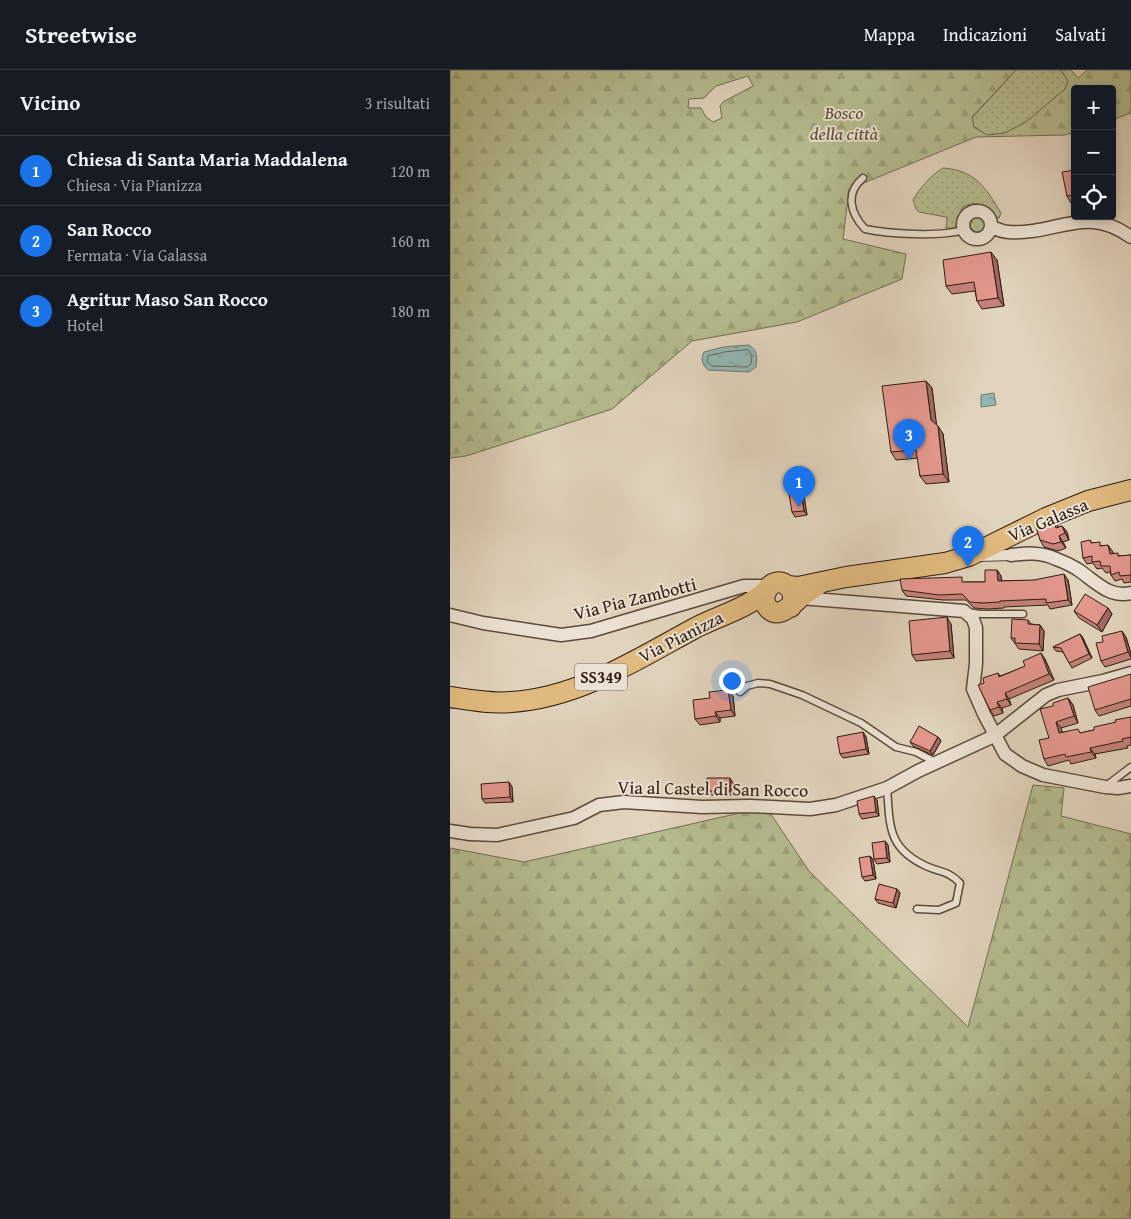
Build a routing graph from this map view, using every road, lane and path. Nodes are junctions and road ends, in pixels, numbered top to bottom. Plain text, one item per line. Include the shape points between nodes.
1 (863, 178) dead end
2 (991, 227) junction
3 (964, 230) junction
4 (1131, 237) edge
5 (1131, 490) edge
6 (1011, 555) joint
7 (969, 556) junction
8 (824, 589) junction
9 (1131, 593) edge
10 (768, 597) junction
11 (793, 597) junction
12 (964, 611) junction
13 (1023, 614) dead end
14 (450, 615) edge
15 (1131, 673) edge
16 (740, 692) dead end
17 (450, 697) edge
18 (994, 736) junction
19 (935, 763) junction
20 (1131, 767) edge
21 (1131, 786) edge
22 (1106, 787) junction
23 (887, 788) junction
24 (450, 831) edge
25 (917, 909) dead end

1 - 3 lane via 852,194 852,208 865,229 908,233
2 - 3 street via 980,238 970,238
2 - 3 street via 987,215 973,211 965,216
2 - 4 street via 1007,232 1024,232 1089,220 1114,226
5 - 7 main road, Via Galassa via 1088,501 1046,518
6 - 7 street
6 - 9 street via 1036,552 1055,558 1078,569 1105,590 1122,595
7 - 8 main road, Via Galassa via 945,563 846,577
8 - 11 main road, Via Galassa
8 - 12 street
10 - 11 main road, Via Pianizza / SS349 via 775,583 780,583
10 - 11 main road, Via Pianizza / SS349 via 779,612 783,612
10 - 14 street, Via Pia Zambotti via 761,586 744,586 618,624 561,635
10 - 17 main road, Via Pianizza / SS349 via 714,619 610,673 565,692 510,703
12 - 13 lane
12 - 18 street via 973,618 976,628 973,689
15 - 18 street, Via al Castel di San Rocco via 1046,695
16 - 19 lane via 758,682 802,695 861,722 896,747 916,752
18 - 19 street, Via al Castel di San Rocco
18 - 22 street via 1005,754 1022,766 1043,775
19 - 23 street, Via al Castel di San Rocco
20 - 22 lane
21 - 22 street
23 - 24 street, Via al Castel di San Rocco via 810,810 624,802 599,806 574,818 497,835
23 - 25 lane via 892,834 906,854 926,866 951,874 960,883 956,903 939,910

